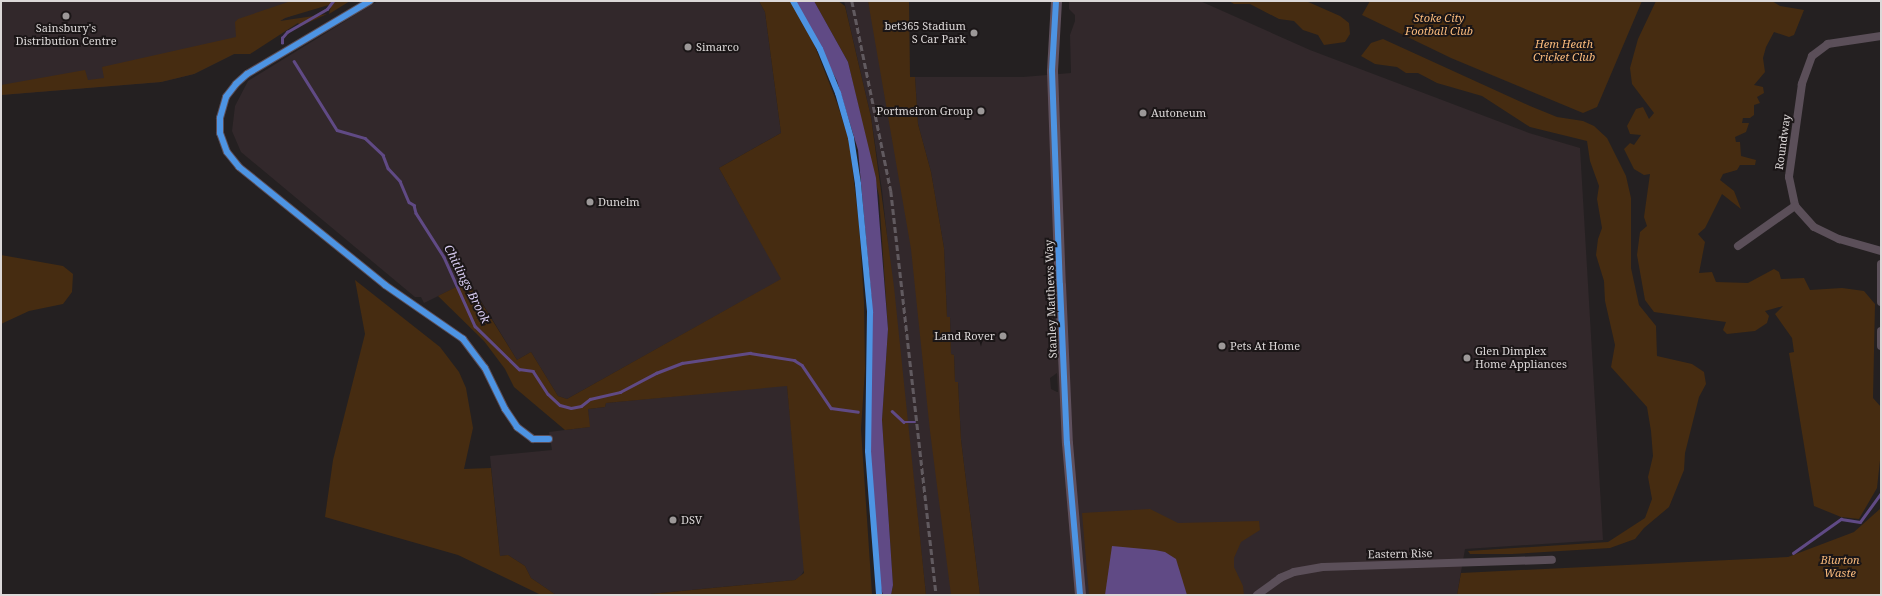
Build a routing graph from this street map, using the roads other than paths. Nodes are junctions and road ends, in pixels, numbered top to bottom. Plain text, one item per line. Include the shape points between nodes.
1 (370, 1) edge
2 (1056, 1) edge
3 (1881, 36) edge
4 (1795, 206) junction
5 (1738, 246) dead end
6 (1881, 251) edge
7 (1881, 264) edge
8 (1880, 299) edge
9 (1881, 331) edge
10 (1881, 346) edge
11 (549, 439) dead end
12 (1552, 560) dead end
13 (1080, 595) edge
14 (1257, 595) edge

1 - 11 street via 247,74 233,87 222,107 220,118 220,133 227,152 239,167 379,280 463,339 485,368 517,427 533,439
2 - 13 main road, Stanley Matthews Way via 1052,71 1060,285 1068,443
3 - 4 street, Roundway via 1828,44 1819,49 1808,63 1802,84 1789,167 1789,188
4 - 5 street
4 - 6 street, Roundway via 1814,227
7 - 8 street
9 - 10 street
12 - 14 street, Eastern Rise via 1323,567 1294,572 1280,578

